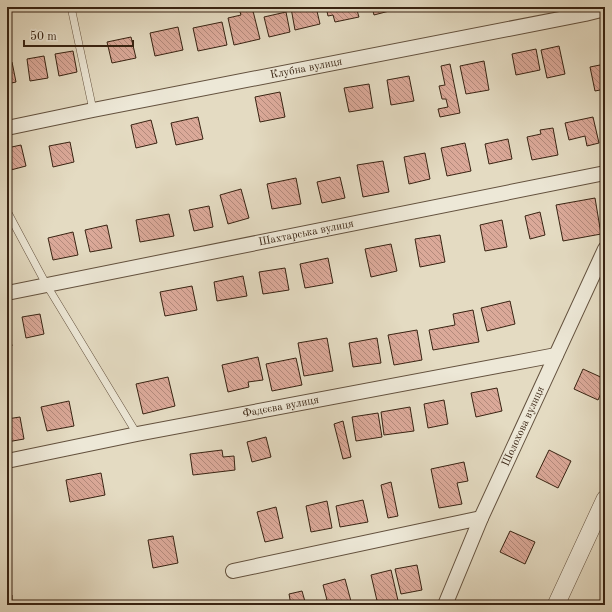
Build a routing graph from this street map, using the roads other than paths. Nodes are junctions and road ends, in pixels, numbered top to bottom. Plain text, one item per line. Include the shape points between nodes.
1 (71, 7) edge
2 (605, 9) edge
3 (584, 10) edge
4 (93, 110) junction
5 (7, 128) edge
6 (605, 173) edge
7 (7, 211) edge
8 (605, 249) edge
9 (46, 284) junction
10 (7, 293) edge
11 (556, 355) junction
12 (137, 434) junction
13 (7, 461) edge
14 (605, 498) edge
15 (481, 518) junction
16 (232, 571) dead end
17 (446, 605) edge
18 (556, 605) edge

1 - 4 lane
2 - 3 street, Клубна вулиця
3 - 4 street, Клубна вулиця
4 - 5 street, Клубна вулиця
6 - 9 street, Шахтарська вулиця
7 - 9 lane
8 - 11 street, Шолохова вулиця
9 - 10 street, Шахтарська вулиця
9 - 12 lane
11 - 12 street, Фадєєва вулиця
11 - 15 street, Шолохова вулиця
12 - 13 street, Фадєєва вулиця
14 - 18 street
15 - 16 street
15 - 17 street, Шолохова вулиця

